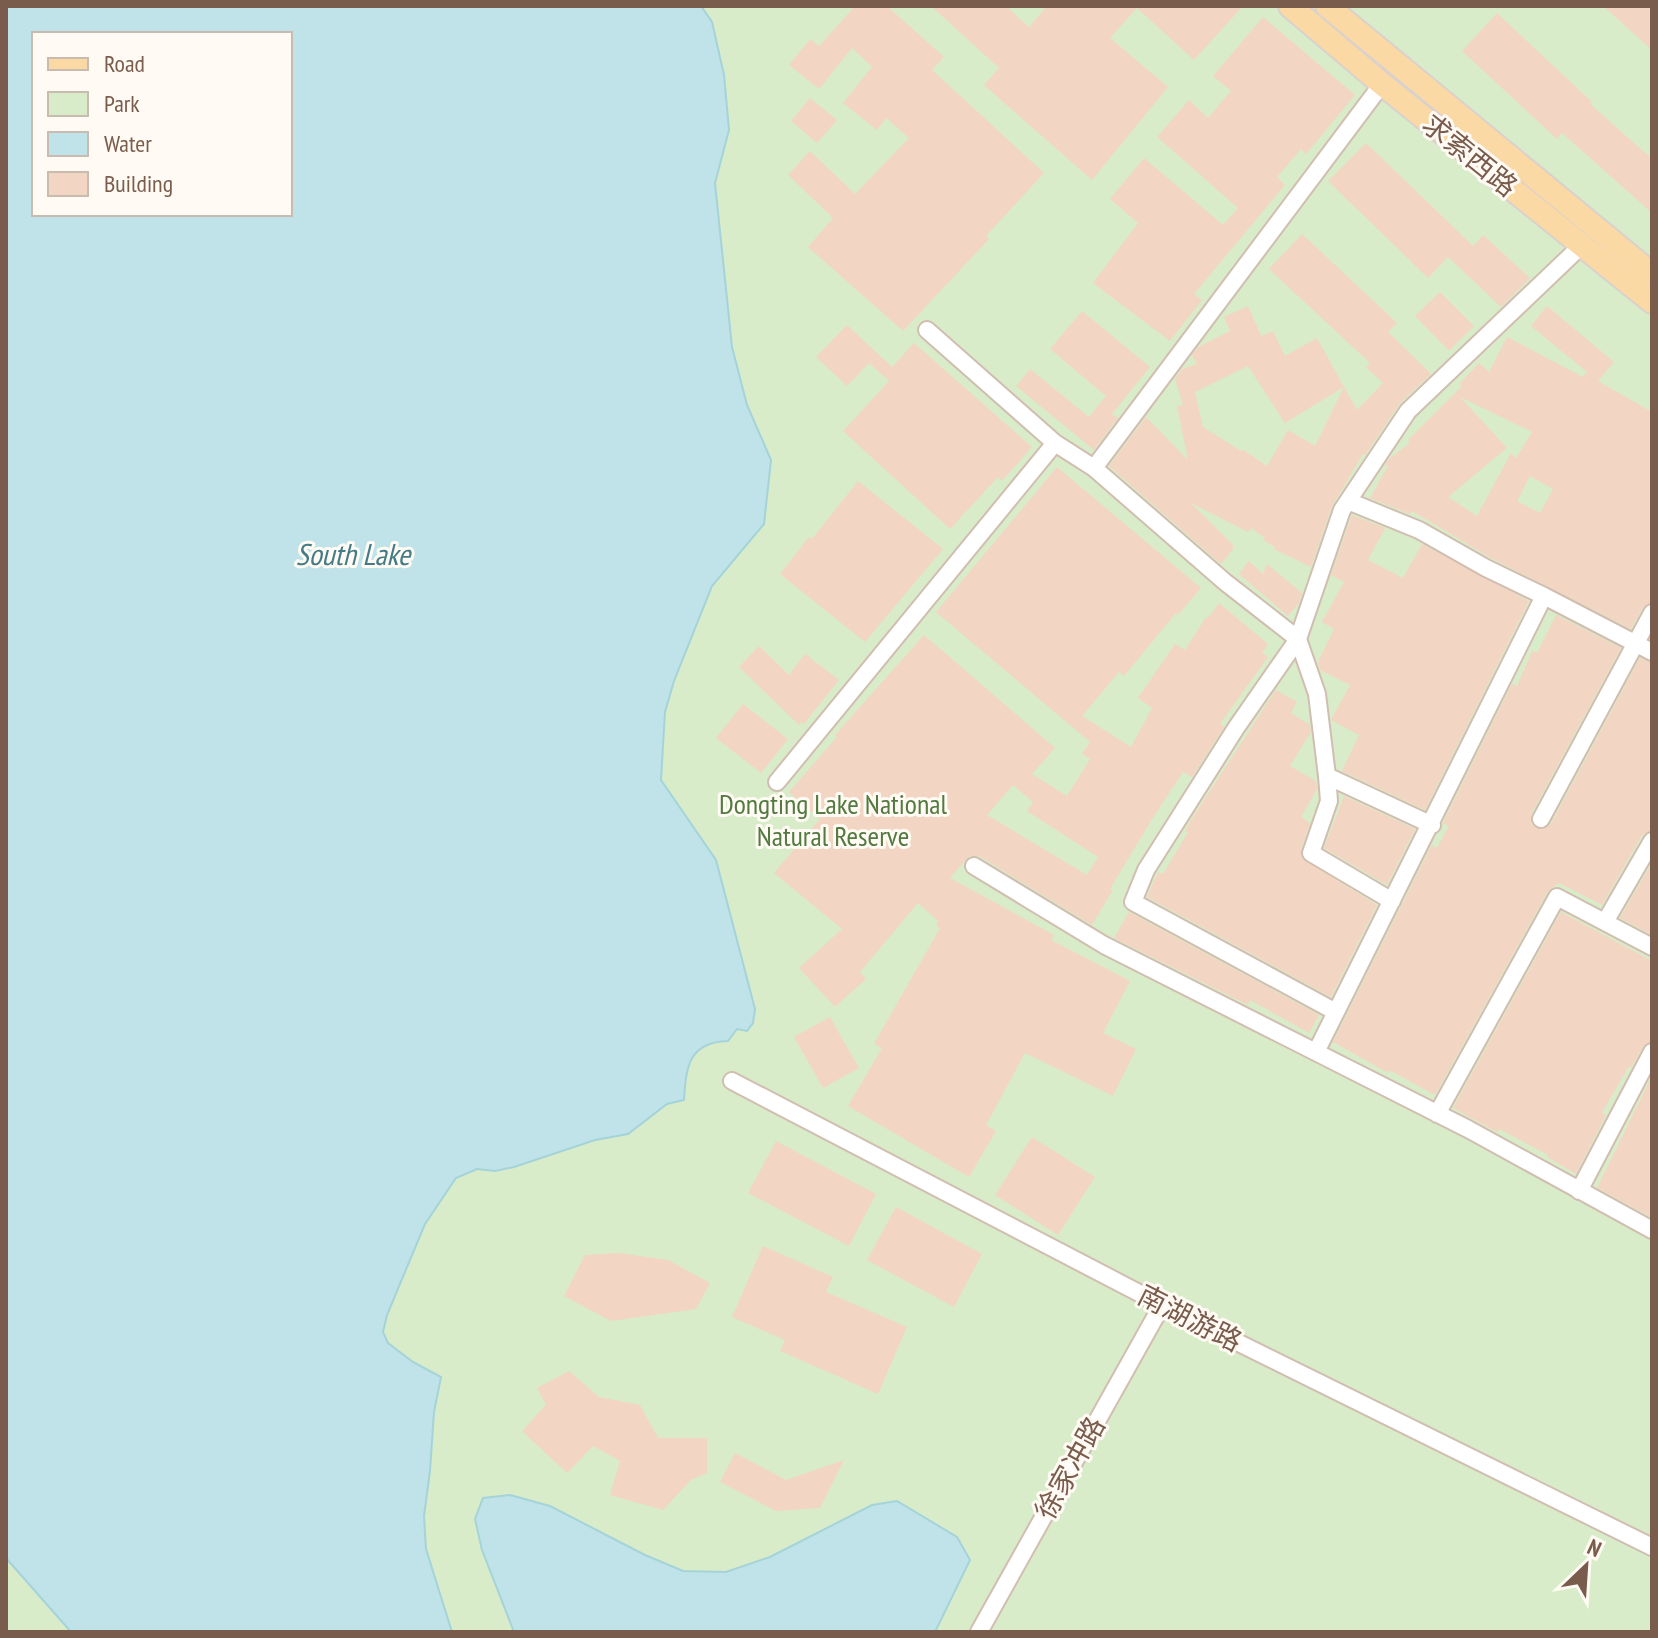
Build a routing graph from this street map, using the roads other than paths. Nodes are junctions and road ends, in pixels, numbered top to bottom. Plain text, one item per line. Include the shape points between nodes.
1 (1290, 6) edge
2 (1327, 6) edge
3 (1382, 84) junction
4 (1582, 245) junction
5 (1652, 274) edge
6 (1652, 302) edge
7 (927, 330) dead end
8 (1055, 443) junction
9 (1094, 468) junction
10 (1348, 501) junction
11 (1544, 596) junction
12 (1652, 613) edge
13 (1298, 639) junction
14 (1636, 643) junction
15 (1652, 652) edge
16 (1327, 776) junction
17 (777, 782) dead end
18 (1541, 819) dead end
19 (1432, 825) junction
20 (1652, 841) edge
21 (974, 866) dead end
22 (1392, 901) junction
23 (1605, 922) junction
24 (1652, 947) edge
25 (1336, 1012) junction
26 (1316, 1052) junction
27 (1652, 1052) edge
28 (732, 1081) dead end
29 (1437, 1114) junction
30 (1579, 1191) junction
31 (1652, 1230) edge
32 (1162, 1305) junction
33 (1652, 1547) edge
34 (979, 1632) edge

1 - 3 main road, 求索西路
2 - 5 main road, 求索西路
3 - 4 main road, 求索西路
3 - 9 street
4 - 6 main road, 求索西路
4 - 10 street via 1408,411
7 - 8 street
8 - 9 street
8 - 17 street
9 - 13 street
10 - 11 street via 1419,530
10 - 13 street
11 - 14 street
11 - 19 street
12 - 14 street
13 - 16 street via 1317,694
13 - 25 street via 1146,870 1133,902
14 - 15 street
14 - 18 street
16 - 19 street
16 - 22 street via 1329,801 1311,853
19 - 22 street
20 - 23 street
21 - 26 street via 1104,945
22 - 25 street
23 - 24 street
23 - 29 street via 1557,897
25 - 26 street
26 - 29 street
27 - 30 street
28 - 32 street, 南湖游路
29 - 30 street
30 - 31 street
32 - 33 street, 南湖游路
32 - 34 street, 徐家冲路

